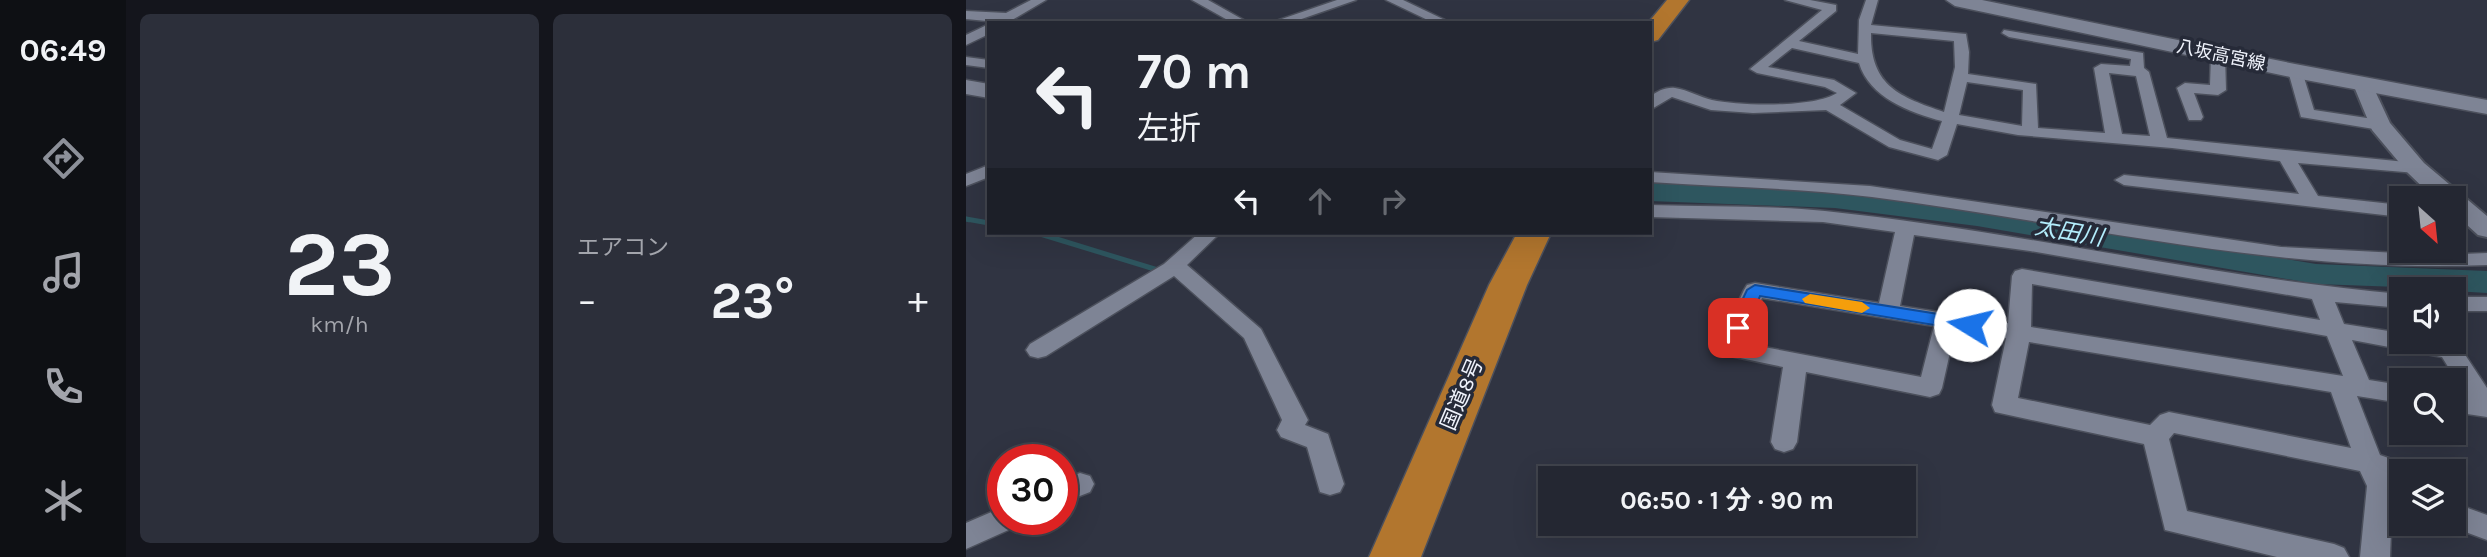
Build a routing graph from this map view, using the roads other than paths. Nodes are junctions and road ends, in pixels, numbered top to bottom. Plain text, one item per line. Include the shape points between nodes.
1 (1040, 0) edge
2 (1198, 0) edge
3 (1350, 0) edge
4 (1392, 0) edge
5 (1678, 0) edge
6 (1791, 0) edge
7 (1872, 0) edge
8 (1955, 0) edge
9 (966, 15) edge
10 (1002, 20) edge
11 (1439, 20) dead end
12 (1239, 21) edge
13 (1282, 21) edge
14 (987, 29) edge
15 (1866, 29) junction
16 (1652, 32) edge
17 (2009, 33) dead end
18 (966, 41) edge
19 (1789, 43) junction
20 (2218, 55) junction
21 (1864, 60) junction
22 (966, 61) edge
23 (987, 64) edge
24 (2295, 71) junction
25 (2137, 72) junction
26 (1960, 77) junction
27 (2363, 84) junction
28 (1879, 85) junction
29 (966, 87) edge
30 (987, 91) edge
31 (1848, 93) junction
32 (1652, 103) edge
33 (1829, 105) junction
34 (2487, 107) edge
35 (2195, 117) dead end
36 (1950, 119) junction
37 (2380, 125) junction
38 (2030, 130) junction
39 (2114, 137) junction
40 (2160, 142) junction
41 (2285, 155) junction
42 (2416, 169) junction
43 (987, 171) edge
44 (1652, 177) edge
45 (2124, 180) dead end
46 (966, 181) edge
47 (2435, 186) edge
48 (2312, 201) junction
49 (2389, 210) edge
50 (1652, 211) edge
51 (1906, 226) junction
52 (1208, 235) edge
53 (1533, 235) edge
54 (2030, 245) junction
55 (2487, 259) edge
56 (1175, 266) junction
57 (2022, 276) junction
58 (2321, 294) junction
59 (2389, 300) edge
60 (2466, 304) edge
61 (2487, 304) edge
62 (1888, 312) junction
63 (1946, 321) junction
64 (2336, 329) junction
65 (2019, 333) junction
66 (2389, 339) edge
67 (1038, 350) dead end
68 (2453, 354) edge
69 (1796, 361) junction
70 (2351, 386) junction
71 (2389, 392) edge
72 (2466, 405) edge
73 (2487, 408) edge
74 (2155, 436) junction
75 (1784, 442) dead end
76 (2369, 463) junction
77 (2389, 470) edge
78 (1330, 484) dead end
79 (2466, 520) edge
80 (987, 526) edge
81 (2487, 528) edge
82 (966, 536) edge
83 (1395, 557) edge
84 (2334, 557) edge
85 (2375, 557) edge

1 - 10 street
2 - 12 street
3 - 13 street
4 - 11 street
5 - 16 highway
6 - 19 street via 1832,8
7 - 15 street
8 - 20 main road, 八坂高宮線
9 - 10 street
14 - 18 street
15 - 21 street
15 - 26 street via 1961,37 1964,59
17 - 25 street via 2138,56
19 - 21 street
19 - 31 street via 1758,69 1829,83
20 - 24 main road, 八坂高宮線
20 - 35 street via 2218,90 2185,88
21 - 28 street
22 - 23 street
24 - 27 main road, 八坂高宮線
24 - 37 street via 2307,114
25 - 39 street via 2101,68
25 - 40 street via 2142,72
26 - 36 street
26 - 38 street via 2031,87
27 - 34 main road, 八坂高宮線
27 - 37 street
28 - 31 street
28 - 36 street via 1913,106
29 - 30 main road
31 - 33 street
32 - 33 street via 1674,92 1711,105
33 - 36 street via 1895,145 1938,155
36 - 38 street
37 - 42 street
38 - 39 street
39 - 40 street
40 - 41 street
41 - 42 street
41 - 48 street
42 - 47 street
43 - 46 street
44 - 55 street via 1870,191 2281,253
45 - 48 street
48 - 49 street
50 - 51 street via 1822,216
51 - 54 street
51 - 62 street
52 - 56 street
53 - 83 highway, 国道8号 via 1507,285
54 - 57 street
54 - 58 street
56 - 67 street
56 - 78 street via 1253,334 1295,419 1290,430 1319,441
57 - 64 street
57 - 65 street
58 - 59 street
58 - 64 street
60 - 61 street
62 - 63 street
62 - 69 street via 1755,290 1729,348
63 - 65 street
63 - 69 street via 1930,388
64 - 66 street
64 - 70 street
65 - 70 street
65 - 74 street via 2004,405
68 - 73 street
69 - 75 street
70 - 71 street
70 - 76 street
72 - 73 street
74 - 76 street via 2169,422
74 - 84 street via 2175,521
76 - 77 street
76 - 85 street via 2381,486
79 - 81 street
80 - 82 street

